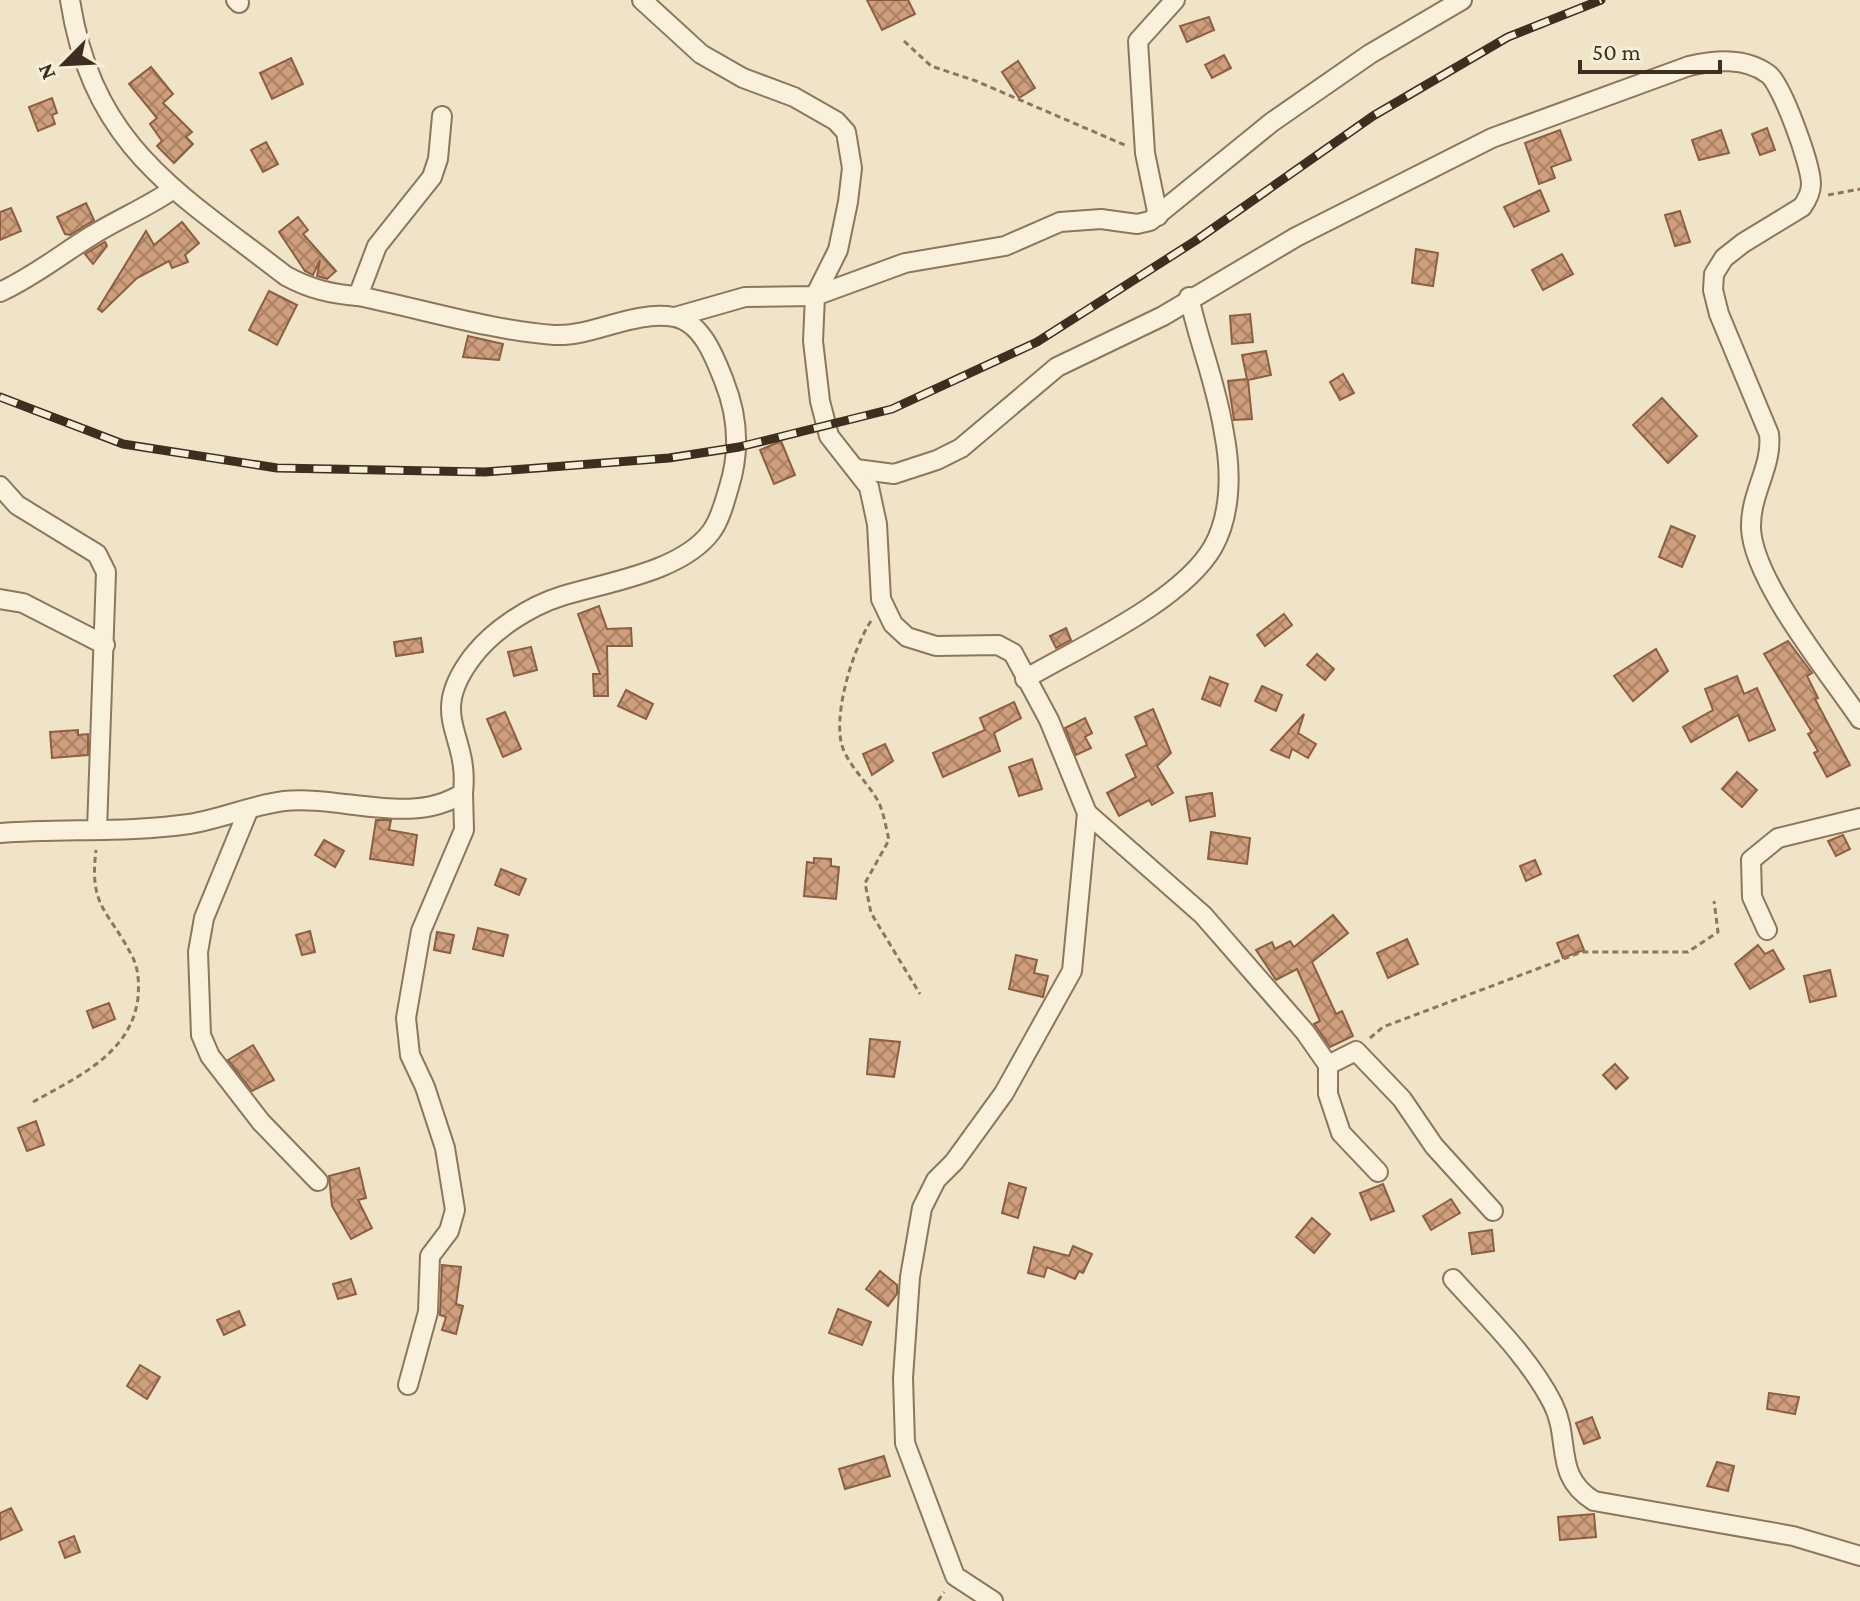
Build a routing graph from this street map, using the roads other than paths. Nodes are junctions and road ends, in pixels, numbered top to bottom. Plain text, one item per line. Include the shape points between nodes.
1 (70, 0) edge
2 (642, 0) edge
3 (1175, 0) edge
4 (1462, 0) edge
5 (442, 116) dead end
6 (172, 190) junction
7 (1158, 216) junction
8 (0, 292) edge
9 (358, 296) junction
10 (815, 296) junction
11 (1189, 297) junction
12 (675, 317) junction
13 (856, 469) junction
14 (0, 486) edge
15 (0, 599) edge
16 (105, 645) junction
17 (1025, 679) junction
18 (1860, 719) edge
19 (463, 793) junction
20 (248, 811) junction
21 (1087, 813) junction
22 (1860, 818) edge
23 (97, 830) junction
24 (0, 833) edge
25 (1767, 930) dead end
26 (1328, 1065) junction
27 (1378, 1172) dead end
28 (318, 1181) dead end
29 (1493, 1211) dead end
30 (1453, 1279) dead end
31 (408, 1385) dead end
32 (1860, 1556) edge
33 (993, 1601) edge

1 - 6 street via 77,47 94,88 130,146
2 - 10 street via 701,54 743,78 794,97 846,132 852,168 848,202 838,250
3 - 7 street via 1138,41 1145,153
4 - 7 street via 1370,54 1272,122
5 - 9 street via 432,177 377,246
6 - 8 street
6 - 9 street via 286,276 333,295
7 - 10 street via 1137,224 1101,219 1060,222 1005,246 905,263
9 - 12 street via 557,335 634,319
10 - 12 street via 745,297
10 - 13 street via 813,341 820,401 829,436
11 - 13 street via 1163,316 1057,367 961,448 894,474
11 - 17 street via 1214,380 1230,476 1214,546 1180,587
11 - 18 street via 1470,148 1705,62 1753,66 1776,81 1811,181 1808,199 1796,213 1754,235 1724,258 1714,274 1719,314 1769,434 1770,453 1751,503 1752,545 1770,584
12 - 19 street via 698,331 713,355 729,394 739,447 711,532 662,566 559,597 523,614 474,654 456,681 448,713 466,770
13 - 17 street via 869,487 877,524 881,599 893,624 907,637 936,646 998,645 1013,653
14 - 16 street via 17,505 97,554 106,572
15 - 16 street via 23,603
16 - 23 street
17 - 21 street via 1049,720
19 - 20 street via 432,806 311,800
19 - 31 street via 464,830 421,931 406,1018 410,1055 445,1148 455,1210 449,1231 430,1256 428,1312
20 - 23 street via 190,824
20 - 28 street via 204,918 198,952 201,1035 210,1056 261,1122
21 - 26 street via 1203,915 1251,966
21 - 33 street via 1072,971 1004,1093 936,1180 922,1208 910,1277 905,1443 955,1576
22 - 25 street via 1778,838 1751,860 1752,897
23 - 24 street
26 - 27 street via 1328,1094 1341,1133
26 - 29 street via 1356,1051
30 - 32 street via 1525,1361 1554,1406 1575,1490 1594,1501 1793,1536

